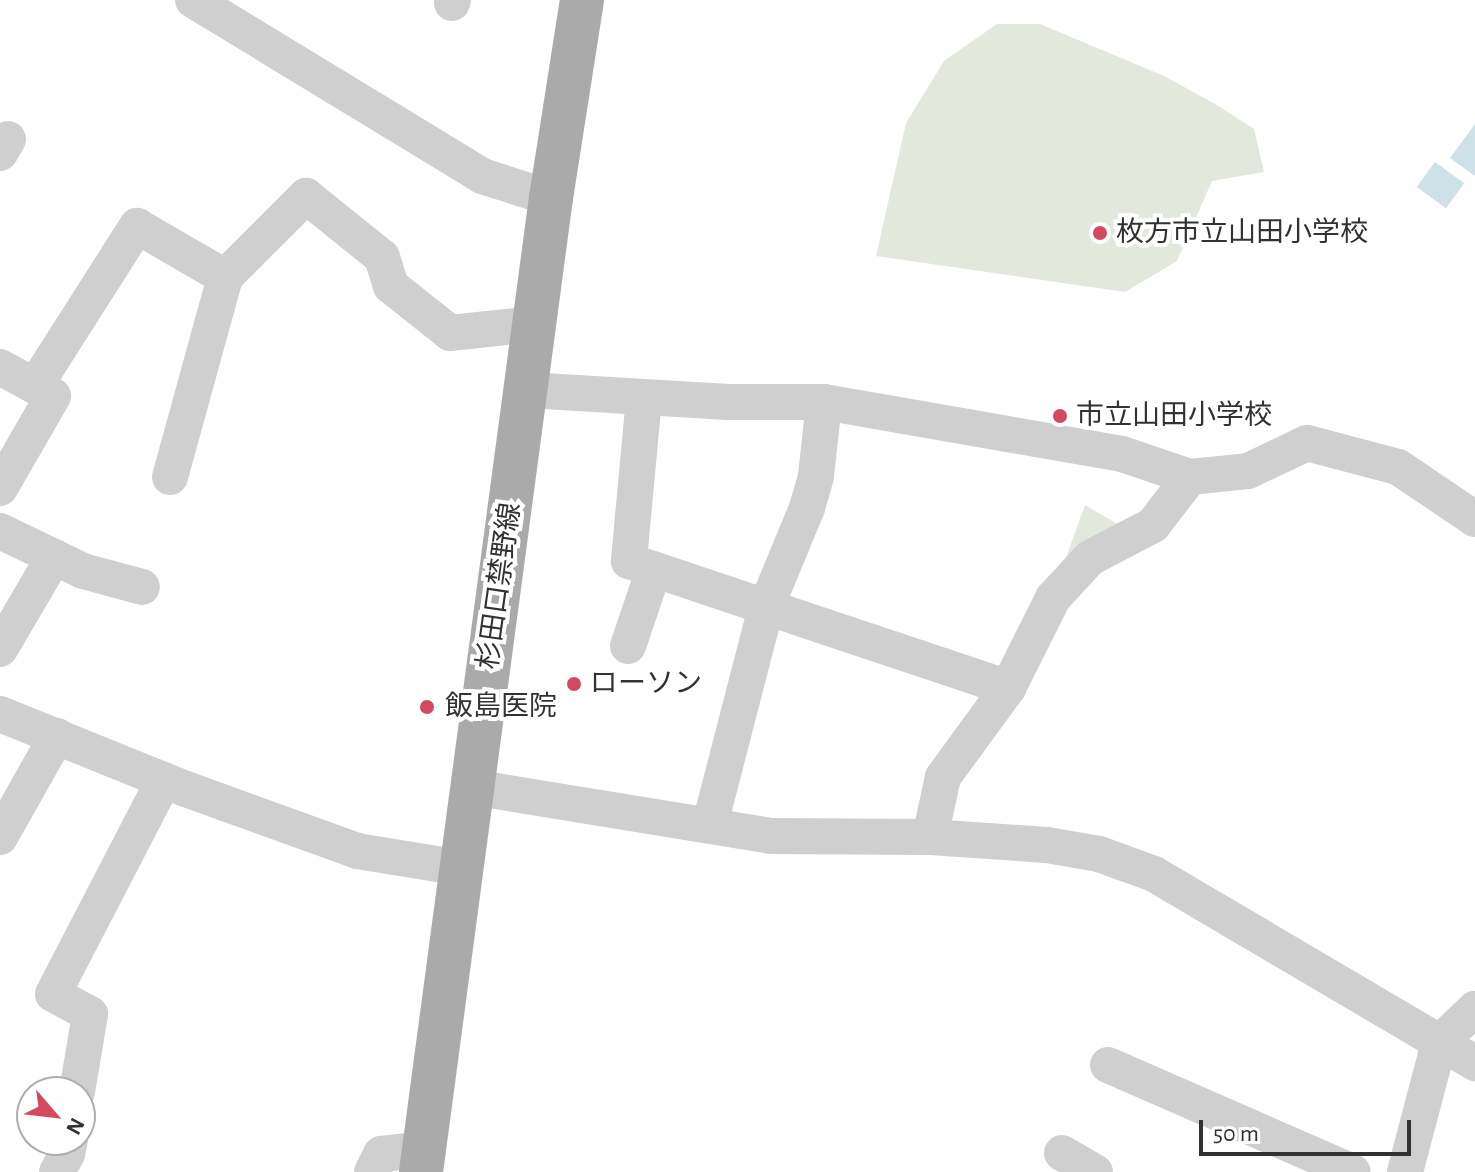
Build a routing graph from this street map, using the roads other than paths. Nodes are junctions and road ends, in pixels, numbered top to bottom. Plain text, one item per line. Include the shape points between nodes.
1 (193, 0) edge
2 (582, 0) edge
3 (551, 198) junction
4 (225, 277) junction
5 (534, 330) junction
6 (0, 367) edge
7 (35, 386) junction
8 (527, 390) junction
9 (644, 398) junction
10 (824, 402) junction
11 (170, 477) dead end
12 (1190, 477) junction
13 (0, 488) edge
14 (1475, 519) edge
15 (0, 531) edge
16 (54, 557) junction
17 (654, 569) junction
18 (142, 587) dead end
19 (766, 607) junction
20 (628, 646) dead end
21 (0, 649) edge
22 (1008, 688) junction
23 (0, 714) edge
24 (57, 736) junction
25 (164, 780) junction
26 (472, 787) junction
27 (710, 824) junction
28 (0, 837) edge
29 (930, 837) junction
30 (462, 868) junction
31 (1475, 1009) edge
32 (1439, 1043) junction
33 (1475, 1063) edge
34 (1108, 1065) dead end
35 (80, 1076) edge
36 (1062, 1153) dead end
37 (423, 1160) edge
38 (372, 1172) edge
39 (1095, 1172) edge
40 (1353, 1172) edge
41 (1405, 1172) edge

1 - 3 street via 482,176
2 - 3 main road, 杉田口禁野線
3 - 5 main road, 杉田口禁野線
4 - 5 street via 306,196 382,257 391,286 450,333 525,325
4 - 7 street via 137,226
4 - 11 street
5 - 8 main road, 杉田口禁野線
6 - 7 street
7 - 13 street via 53,396
8 - 9 street
8 - 26 main road, 杉田口禁野線
9 - 10 street
9 - 17 street via 629,561
10 - 12 street via 1122,454
10 - 19 street via 813,486
12 - 14 street via 1248,471 1307,443 1398,467
12 - 22 street via 1153,525 1090,558 1053,598
15 - 16 street
16 - 18 street
16 - 21 street
17 - 19 street
17 - 20 street
19 - 22 street
19 - 27 street
22 - 29 street via 943,777
23 - 24 street
24 - 25 street
24 - 28 street
25 - 30 street via 357,851
25 - 35 street via 53,994 90,1014
26 - 27 street
26 - 30 main road, 杉田口禁野線
27 - 29 street via 771,836
29 - 32 street via 1047,845 1099,854 1154,874
30 - 37 main road, 杉田口禁野線
31 - 32 street
32 - 33 street
32 - 41 street
34 - 40 street
36 - 39 street
37 - 38 street via 381,1154

